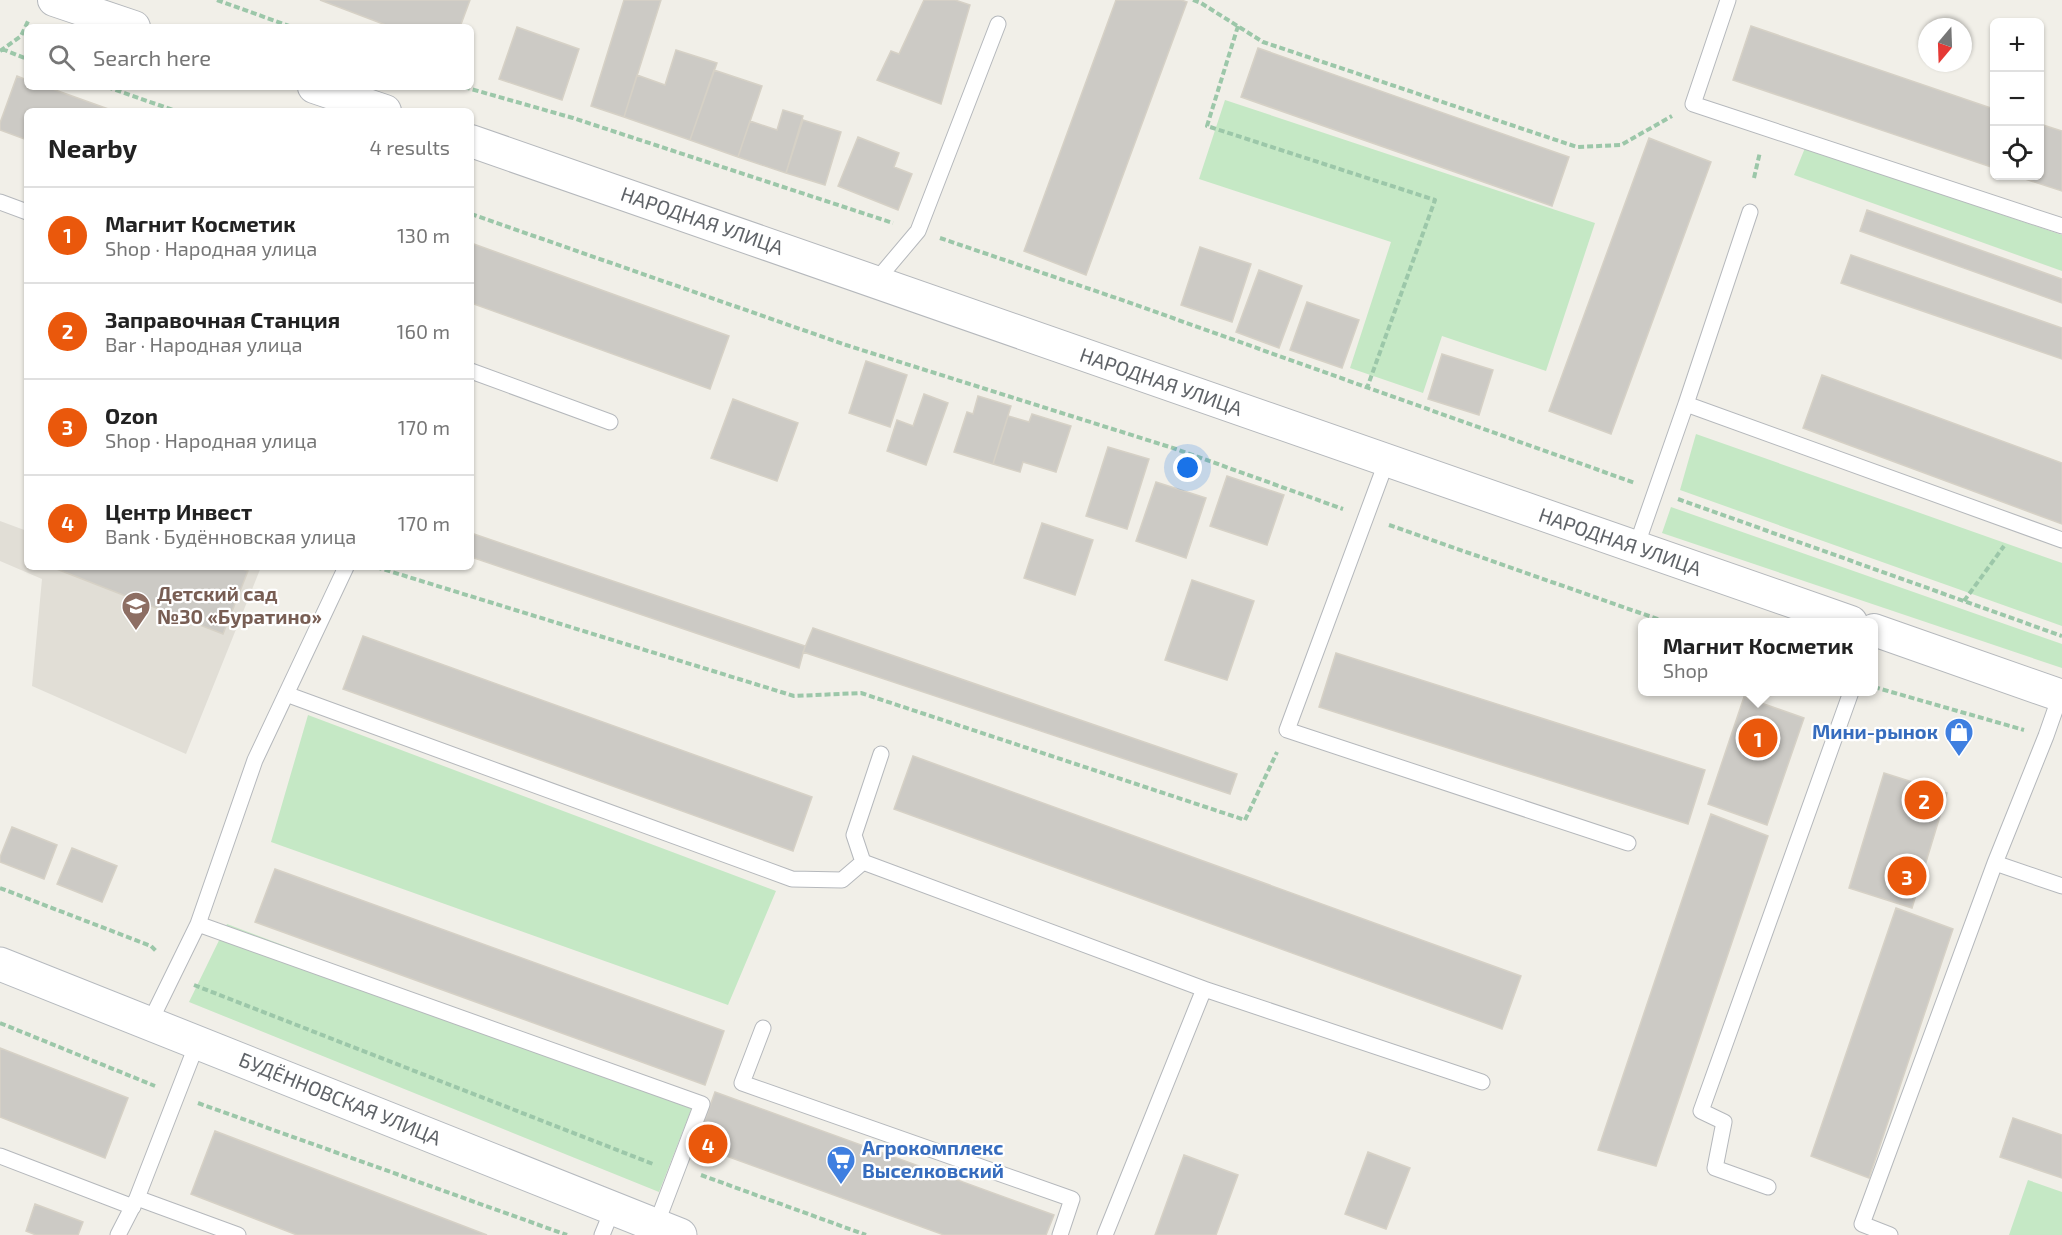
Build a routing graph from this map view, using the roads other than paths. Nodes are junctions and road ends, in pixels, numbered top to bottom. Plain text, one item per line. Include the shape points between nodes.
1 (1728, 0) edge
2 (43, 5) edge
3 (122, 24) edge
4 (998, 24) dead end
5 (323, 90) edge
6 (376, 108) edge
7 (474, 142) edge
8 (0, 202) edge
9 (24, 211) edge
10 (1750, 212) dead end
11 (2062, 226) edge
12 (875, 282) junction
13 (474, 372) edge
14 (1686, 404) junction
15 (610, 422) dead end
16 (1387, 460) junction
17 (2062, 540) edge
18 (1636, 548) junction
19 (345, 570) edge
20 (1839, 618) edge
21 (1878, 631) edge
22 (286, 694) junction
23 (1850, 696) edge
24 (2061, 696) edge
25 (881, 754) dead end
26 (1628, 843) dead end
27 (863, 862) junction
28 (1995, 863) junction
29 (2062, 886) edge
30 (198, 924) junction
31 (0, 963) edge
32 (1204, 989) junction
33 (150, 1022) junction
34 (762, 1028) dead end
35 (198, 1041) junction
36 (1482, 1082) dead end
37 (2, 1162) edge
38 (1768, 1187) dead end
39 (135, 1202) junction
40 (608, 1222) edge
41 (668, 1230) edge
42 (1880, 1233) edge
43 (118, 1235) edge
44 (238, 1235) edge
45 (1060, 1235) edge
46 (1105, 1235) edge

1 - 11 lane via 1693,104
2 - 3 street
4 - 12 lane via 918,231
5 - 6 street
7 - 12 street, НАРОДНАЯ УЛИЦА
8 - 9 lane
10 - 14 lane
12 - 16 street, НАРОДНАЯ УЛИЦА
13 - 15 lane
14 - 17 lane
14 - 18 lane
16 - 18 street, НАРОДНАЯ УЛИЦА
16 - 26 lane via 1287,730
18 - 20 street, НАРОДНАЯ УЛИЦА
19 - 22 lane
21 - 24 street
22 - 27 lane via 792,879 842,880
22 - 30 lane via 255,760
23 - 38 lane via 1701,1111 1724,1122 1715,1168
24 - 28 lane
25 - 27 lane via 854,835
27 - 32 lane
28 - 29 lane
28 - 42 lane via 1862,1224
30 - 33 lane
30 - 41 lane via 702,1104 677,1170
31 - 33 street, БУДЁННОВСКАЯ УЛИЦА
32 - 36 lane
32 - 46 lane
33 - 35 street, БУДЁННОВСКАЯ УЛИЦА
34 - 45 lane via 742,1083 1072,1199
35 - 39 lane
35 - 40 street, БУДЁННОВСКАЯ УЛИЦА
37 - 39 lane
39 - 43 lane
39 - 44 lane
40 - 41 street, БУДЁННОВСКАЯ УЛИЦА

